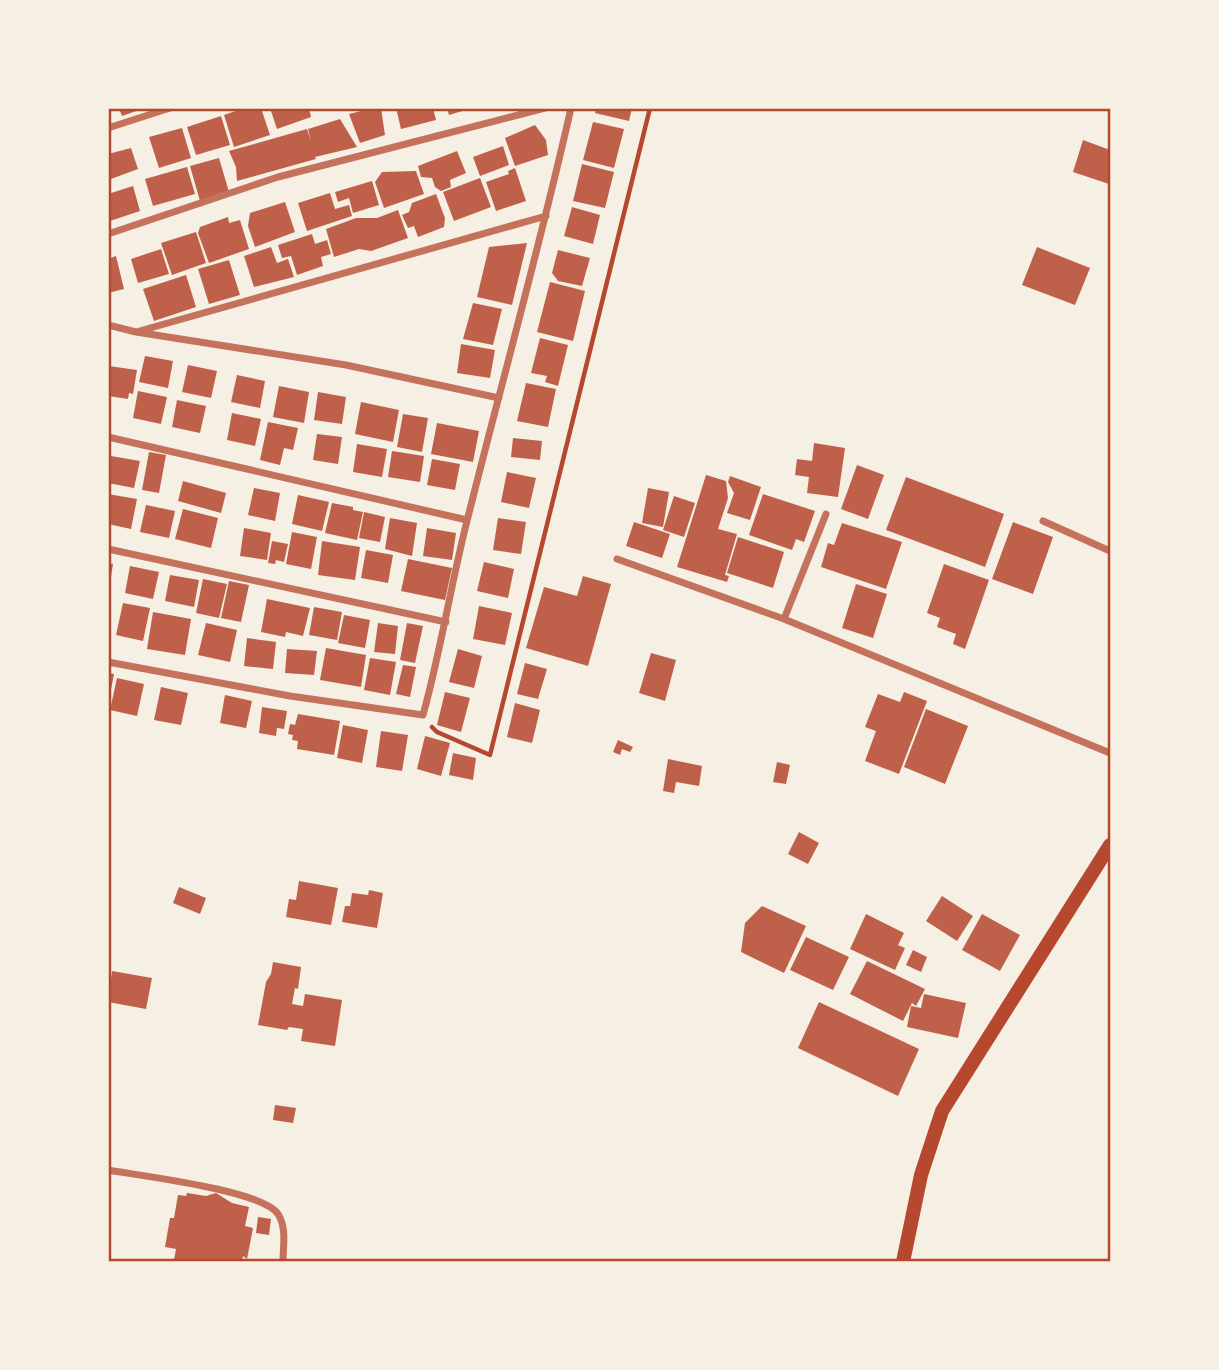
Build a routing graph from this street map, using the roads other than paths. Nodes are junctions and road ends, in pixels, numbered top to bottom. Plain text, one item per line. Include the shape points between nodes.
1 (170, 108) edge
2 (545, 108) edge
3 (571, 108) edge
4 (108, 128) edge
5 (546, 216) junction
6 (108, 234) edge
7 (108, 325) edge
8 (136, 332) junction
9 (499, 398) junction
10 (108, 437) edge
11 (826, 514) dead end
12 (467, 520) junction
13 (1043, 520) dead end
14 (108, 549) edge
15 (1111, 551) edge
16 (617, 559) dead end
17 (783, 619) junction
18 (446, 622) junction
19 (108, 662) edge
20 (1111, 752) edge
21 (1111, 845) edge
22 (108, 1170) edge
23 (283, 1262) edge
24 (903, 1262) edge

1 - 4 street
2 - 6 street via 278,177
3 - 5 street
5 - 8 street
5 - 9 street
7 - 8 street
8 - 9 street via 346,365
9 - 12 street
10 - 12 street
11 - 17 street
12 - 18 street
13 - 15 street
14 - 18 street
16 - 17 street
17 - 20 street
18 - 19 street via 423,715
21 - 24 main road via 942,1111 921,1175
22 - 23 street via 264,1203 277,1212 284,1227

